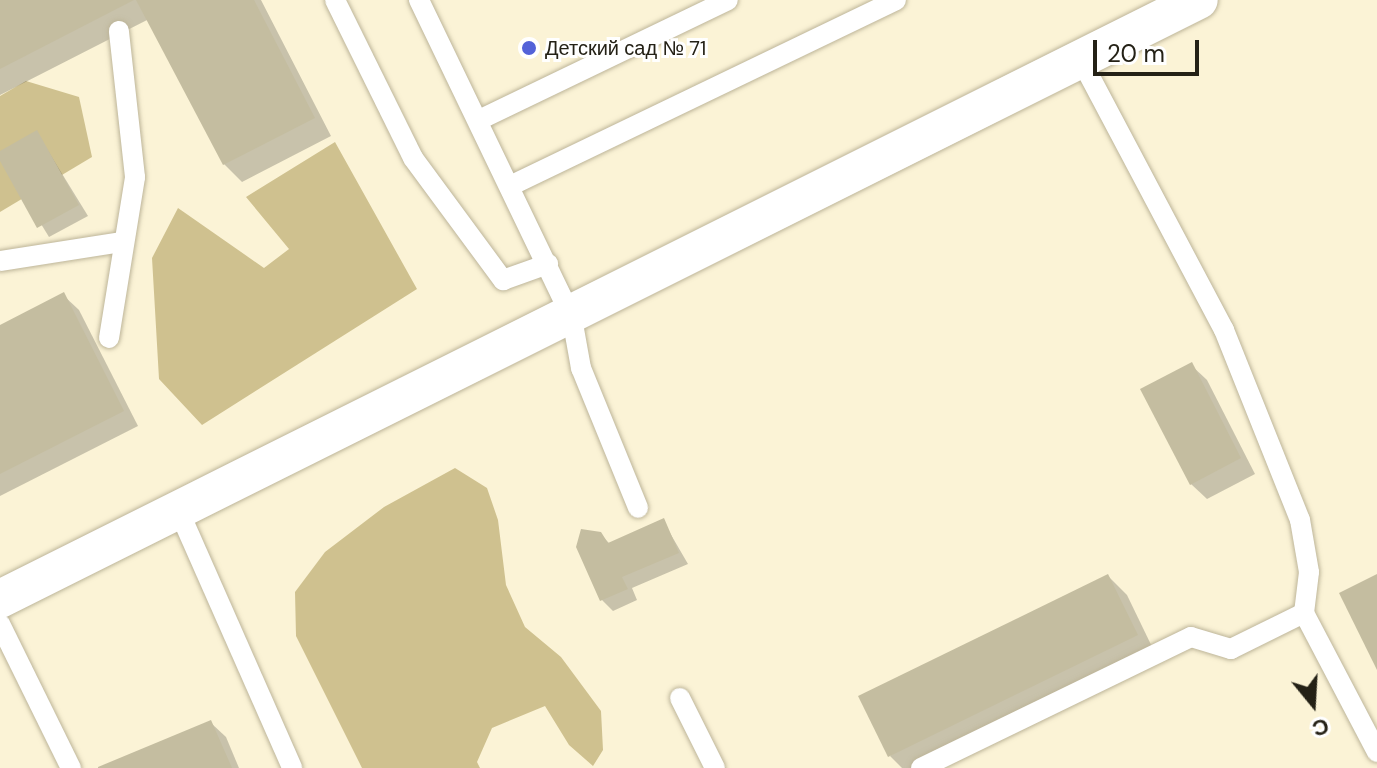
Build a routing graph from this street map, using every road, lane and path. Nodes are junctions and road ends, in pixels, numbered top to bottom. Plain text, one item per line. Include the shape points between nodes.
1 (335, 0) edge
2 (419, 0) edge
3 (728, 0) edge
4 (896, 0) edge
5 (1199, 0) edge
6 (119, 31) dead end
7 (1080, 58) junction
8 (479, 120) junction
9 (512, 185) junction
10 (121, 242) junction
11 (0, 261) edge
12 (548, 264) junction
13 (572, 318) junction
14 (109, 338) dead end
15 (638, 508) dead end
16 (178, 509) junction
17 (0, 599) edge
18 (1304, 613) junction
19 (0, 624) edge
20 (680, 698) dead end
21 (1377, 752) edge
22 (71, 768) edge
23 (292, 768) edge
24 (715, 768) edge
25 (921, 768) edge

1 - 12 lane via 413,158 503,280
2 - 8 lane
3 - 8 lane
4 - 9 lane
5 - 7 street
6 - 10 lane via 135,177
7 - 13 street
7 - 18 lane via 1224,330 1300,520 1309,572
8 - 9 lane
9 - 12 lane
10 - 11 lane
10 - 14 lane
12 - 13 lane
13 - 15 lane via 581,368
13 - 16 street
16 - 17 street
16 - 23 lane
18 - 21 lane
18 - 25 lane via 1231,649 1191,637
19 - 22 lane
20 - 24 lane

